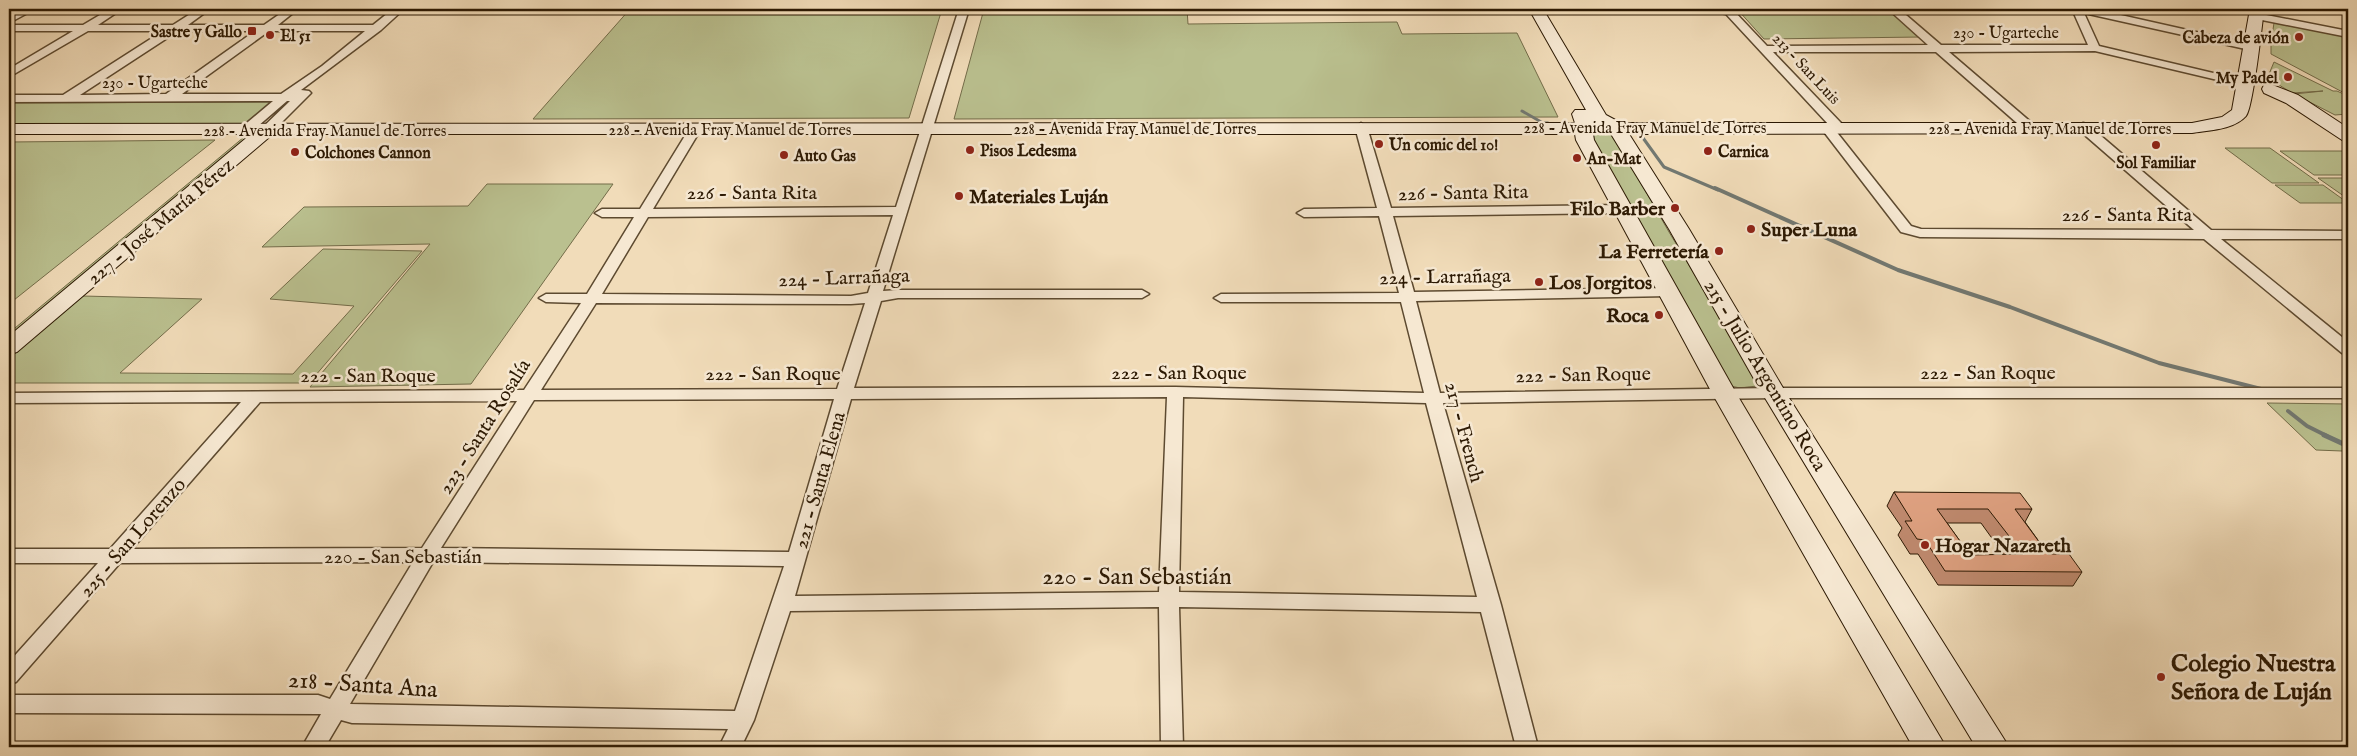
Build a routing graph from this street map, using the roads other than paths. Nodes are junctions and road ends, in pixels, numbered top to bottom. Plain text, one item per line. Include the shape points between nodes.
1 (30, 9) edge
2 (117, 9) edge
3 (205, 9) edge
4 (293, 9) edge
5 (399, 9) edge
6 (964, 9) edge
7 (1529, 9) edge
8 (1692, 9) edge
9 (1712, 9) edge
10 (1893, 9) edge
11 (2077, 9) edge
12 (2081, 9) edge
13 (2256, 12) edge
14 (9, 20) edge
15 (9, 28) edge
16 (85, 28) junction
17 (176, 28) junction
18 (266, 28) junction
19 (377, 28) junction
20 (2348, 34) edge
21 (2250, 47) junction
22 (1938, 48) junction
23 (2095, 48) junction
24 (1765, 50) junction
25 (326, 68) junction
26 (9, 74) edge
27 (2244, 82) junction
28 (2265, 89) junction
29 (284, 97) junction
30 (302, 97) junction
31 (67, 98) junction
32 (168, 98) junction
33 (9, 99) edge
34 (1361, 127) junction
35 (1582, 127) junction
36 (1832, 127) junction
37 (2029, 127) junction
38 (2083, 127) junction
39 (1617, 128) junction
40 (9, 129) edge
41 (695, 129) junction
42 (928, 129) junction
43 (246, 130) junction
44 (267, 130) junction
45 (2348, 136) edge
46 (1623, 209) junction
47 (902, 211) junction
48 (602, 213) dead end
49 (643, 213) junction
50 (1304, 213) dead end
51 (1386, 213) junction
52 (1906, 229) joint
53 (2207, 234) junction
54 (2348, 235) edge
55 (1669, 292) junction
56 (1142, 294) dead end
57 (876, 297) junction
58 (1409, 297) junction
59 (546, 298) dead end
60 (1221, 298) dead end
61 (591, 299) junction
62 (9, 327) edge
63 (9, 347) edge
64 (2348, 350) edge
65 (1175, 392) junction
66 (1724, 393) junction
67 (1774, 393) junction
68 (2348, 393) edge
69 (844, 394) junction
70 (528, 395) junction
71 (255, 397) junction
72 (9, 398) edge
73 (1433, 398) junction
74 (427, 555) junction
75 (9, 556) edge
76 (115, 556) junction
77 (797, 559) junction
78 (1169, 599) junction
79 (783, 604) junction
80 (1491, 606) junction
81 (9, 676) edge
82 (9, 704) edge
83 (336, 710) junction
84 (743, 720) junction
85 (313, 747) edge
86 (730, 747) edge
87 (1172, 747) edge
88 (1528, 747) edge
89 (1930, 747) edge
90 (1993, 747) edge

1 - 14 street
2 - 16 street
3 - 17 street
4 - 18 street
5 - 19 street, 227 - José María Pérez
6 - 42 street, 221 - Santa Elena
7 - 8 street
7 - 35 street, 215 - Julio Argentino Roca via 1584,118
7 - 39 street, 215 - Julio Argentino Roca via 1599,118
9 - 24 street, 213 - San Luis via 1729,12
10 - 22 street
11 - 23 street
12 - 21 street
13 - 20 street
13 - 21 street, 228 - Avenida Fray Manuel de Torres
15 - 16 street
16 - 17 street
16 - 26 street
17 - 18 street
17 - 31 street
18 - 19 street
18 - 32 street
19 - 25 street, 227 - José María Pérez
21 - 27 street, 228 - Avenida Fray Manuel de Torres
22 - 23 street, 230 - Ugarteche
22 - 24 street, 230 - Ugarteche
22 - 37 street
23 - 27 street, 230 - Ugarteche
24 - 36 street, 213 - San Luis
25 - 29 street, 227 - José María Pérez
25 - 30 street, 227 - José María Pérez
27 - 28 street
27 - 28 street
27 - 38 street, 228 - Avenida Fray Manuel de Torres via 2240,112 2215,125
28 - 45 street via 2292,100
29 - 30 street, 230 - Ugarteche
29 - 32 street, 230 - Ugarteche
29 - 43 street, 227 - José María Pérez
30 - 44 street, 227 - José María Pérez
31 - 32 street, 230 - Ugarteche
31 - 33 street, 230 - Ugarteche
34 - 35 street, 228 - Avenida Fray Manuel de Torres
34 - 42 street, 228 - Avenida Fray Manuel de Torres
34 - 51 street, 217 - French
35 - 39 street, 228 - Avenida Fray Manuel de Torres
35 - 46 street, 215 - Julio Argentino Roca via 1585,140
36 - 37 street, 228 - Avenida Fray Manuel de Torres
36 - 39 street, 228 - Avenida Fray Manuel de Torres
36 - 52 street, 213 - San Luis
37 - 38 street, 228 - Avenida Fray Manuel de Torres
38 - 53 street
39 - 67 street, 215 - Julio Argentino Roca
40 - 43 street, 228 - Avenida Fray Manuel de Torres
41 - 42 street, 228 - Avenida Fray Manuel de Torres
41 - 44 street, 228 - Avenida Fray Manuel de Torres
41 - 49 street, 223 - Santa Rosalía
42 - 47 street, 221 - Santa Elena
43 - 44 street, 228 - Avenida Fray Manuel de Torres
43 - 62 street, 227 - José María Pérez
44 - 63 street, 227 - José María Pérez
46 - 51 street, 226 - Santa Rita
46 - 55 street, 215 - Julio Argentino Roca
47 - 49 street, 226 - Santa Rita
47 - 57 street, 221 - Santa Elena
48 - 49 street, 226 - Santa Rita
49 - 61 street, 223 - Santa Rosalía
50 - 51 street, 226 - Santa Rita
51 - 58 street, 217 - French
52 - 53 street, 226 - Santa Rita via 1920,233
53 - 54 street, 226 - Santa Rita
53 - 64 street
55 - 58 street, 224 - Larrañaga
55 - 66 street, 215 - Julio Argentino Roca
56 - 57 street, 224 - Larrañaga via 898,294
57 - 61 street, 224 - Larrañaga via 851,300
57 - 69 street, 221 - Santa Elena
58 - 60 street, 224 - Larrañaga
58 - 73 street, 217 - French
59 - 61 street, 224 - Larrañaga
61 - 70 street, 223 - Santa Rosalía
65 - 69 street, 222 - San Roque
65 - 73 street, 222 - San Roque
65 - 78 street
66 - 67 street, 222 - San Roque
66 - 73 street, 222 - San Roque
66 - 89 street, 215 - Julio Argentino Roca
67 - 68 street, 222 - San Roque
67 - 90 street, 215 - Julio Argentino Roca
69 - 70 street, 222 - San Roque
69 - 77 street, 221 - Santa Elena
70 - 71 street, 222 - San Roque
70 - 74 street, 223 - Santa Rosalía
71 - 72 street, 222 - San Roque
71 - 76 street, 225 - San Lorenzo
73 - 80 street, 217 - French
74 - 76 street, 220 - San Sebastián
74 - 77 street, 220 - San Sebastián
74 - 83 street, 223 - Santa Rosalía
75 - 76 street, 220 - San Sebastián
76 - 81 street, 225 - San Lorenzo
77 - 79 street, 221 - Santa Elena
78 - 79 street, 220 - San Sebastián
78 - 80 street, 220 - San Sebastián
78 - 87 street
79 - 84 street, 221 - Santa Elena
80 - 88 street, 217 - French
82 - 83 street, 218 - Santa Ana via 318,704
83 - 84 street, 218 - Santa Ana via 352,714
83 - 85 street, 223 - Santa Rosalía
84 - 86 street, 221 - Santa Elena

